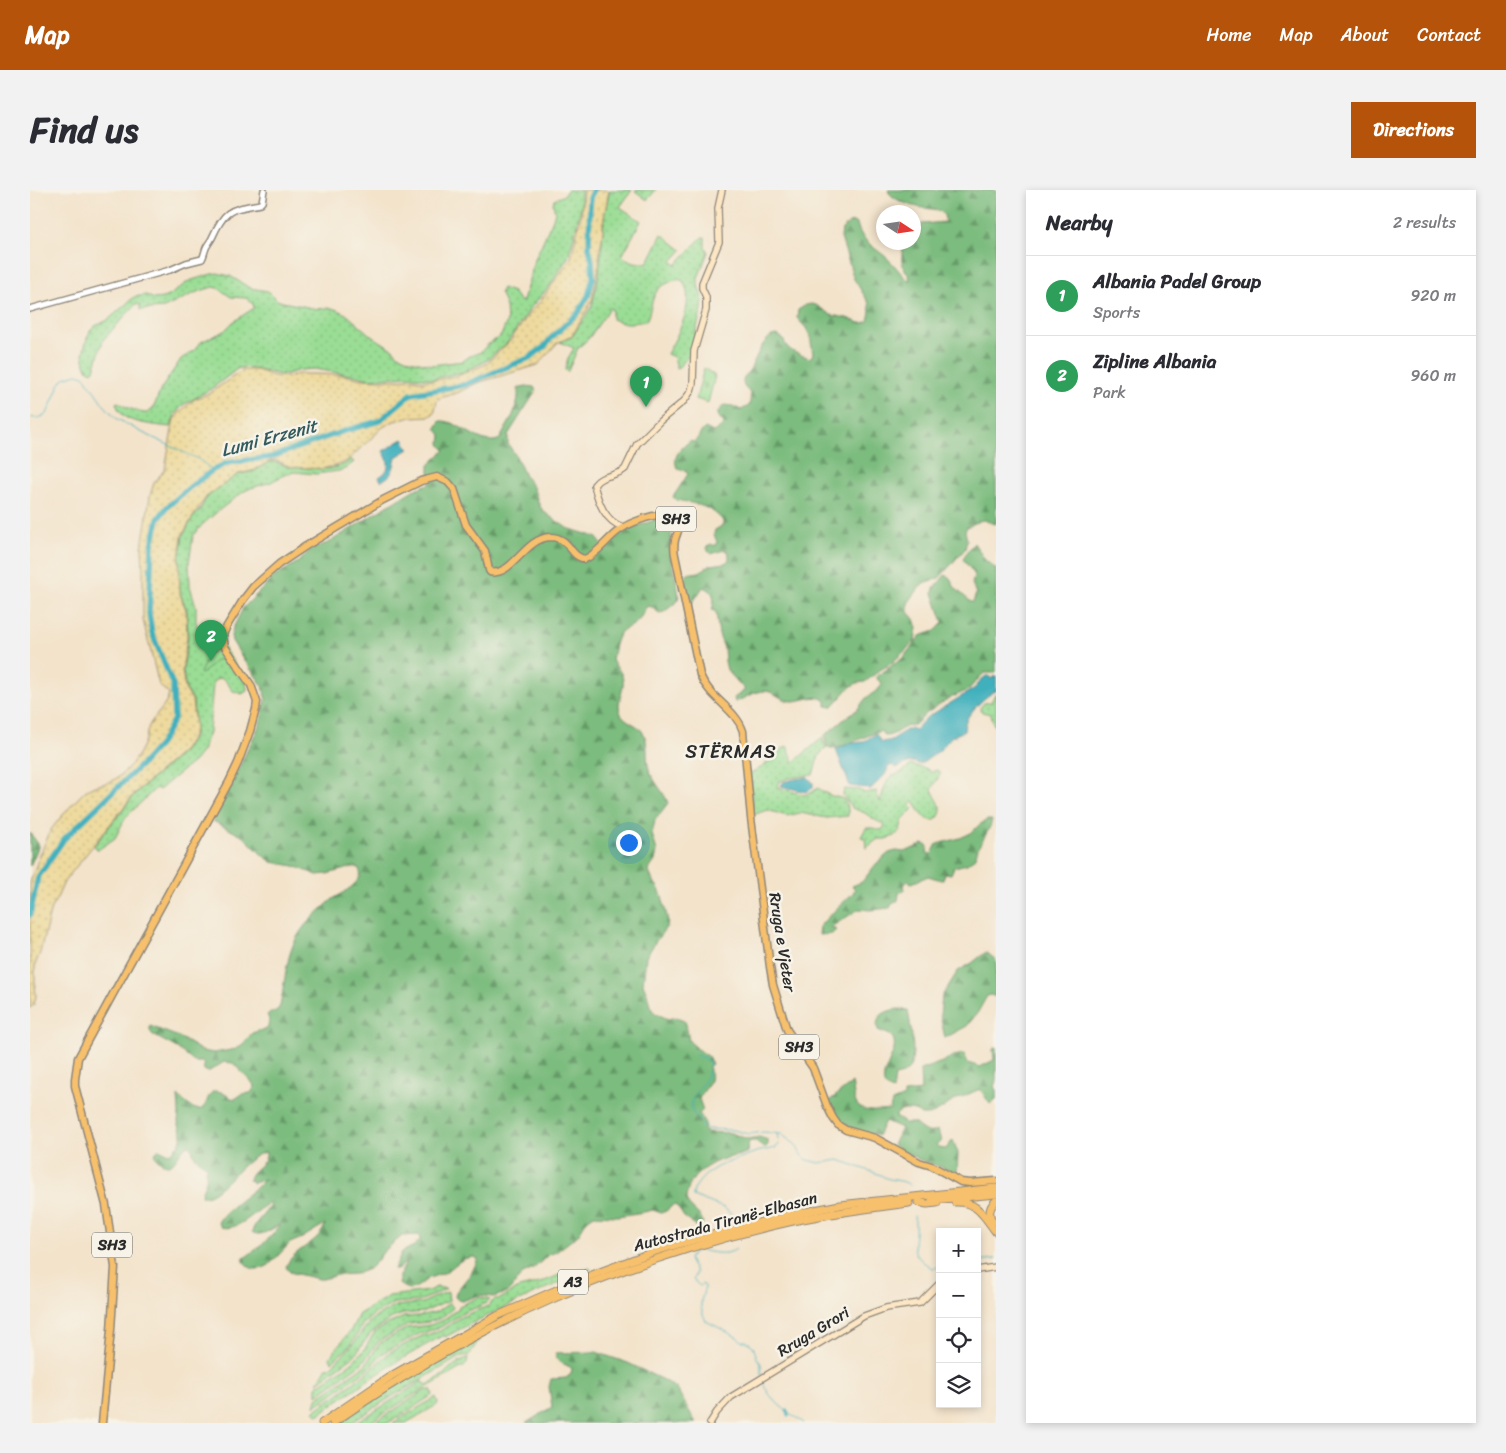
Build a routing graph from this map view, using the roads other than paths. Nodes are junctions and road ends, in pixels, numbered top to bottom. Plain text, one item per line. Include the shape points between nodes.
1 (264, 190) edge
2 (722, 190) edge
3 (30, 310) edge
4 (620, 530) junction
5 (996, 1181) edge
6 (996, 1188) edge
7 (996, 1194) edge
8 (996, 1201) edge
9 (918, 1202) junction
10 (996, 1227) edge
11 (996, 1232) edge
12 (996, 1267) edge
13 (981, 1269) edge
14 (936, 1287) edge
15 (102, 1423) edge
16 (322, 1423) edge
17 (333, 1423) edge
18 (710, 1423) edge

1 - 3 street via 260,204 224,215 204,258
2 - 4 main road via 718,208 719,242 702,283 706,310 694,351 691,391 684,402 637,444 622,472 600,478 594,485 601,508
4 - 5 main road, Rruga e Vjeter / SH3 via 633,522 668,514 679,525 674,551 698,669 709,692 742,728 773,984 787,1030 813,1068 835,1122 841,1128 875,1138 961,1182
4 - 15 main road, SH3 via 588,558 576,555 564,541 543,538 535,541 499,572 490,572 485,551 466,525 454,489 445,479 433,477 384,500 288,556 254,587 227,626 223,635 225,647 257,698 250,731 229,782 77,1063 75,1086 108,1215 115,1267
6 - 16 highway, Autostrada Tiranë-Elbasan / A3 via 840,1205 730,1230 634,1259 497,1316 391,1376
7 - 9 highway, Autostrada Tiranë-Elbasan / A3
8 - 10 highway via 990,1215
9 - 11 highway via 970,1203
9 - 17 highway, Autostrada Tiranë-Elbasan / A3 via 793,1221 705,1243 619,1271 499,1322 393,1382
12 - 13 main road
14 - 18 main road, Rruga Grori via 920,1303 872,1312 767,1375 731,1397

